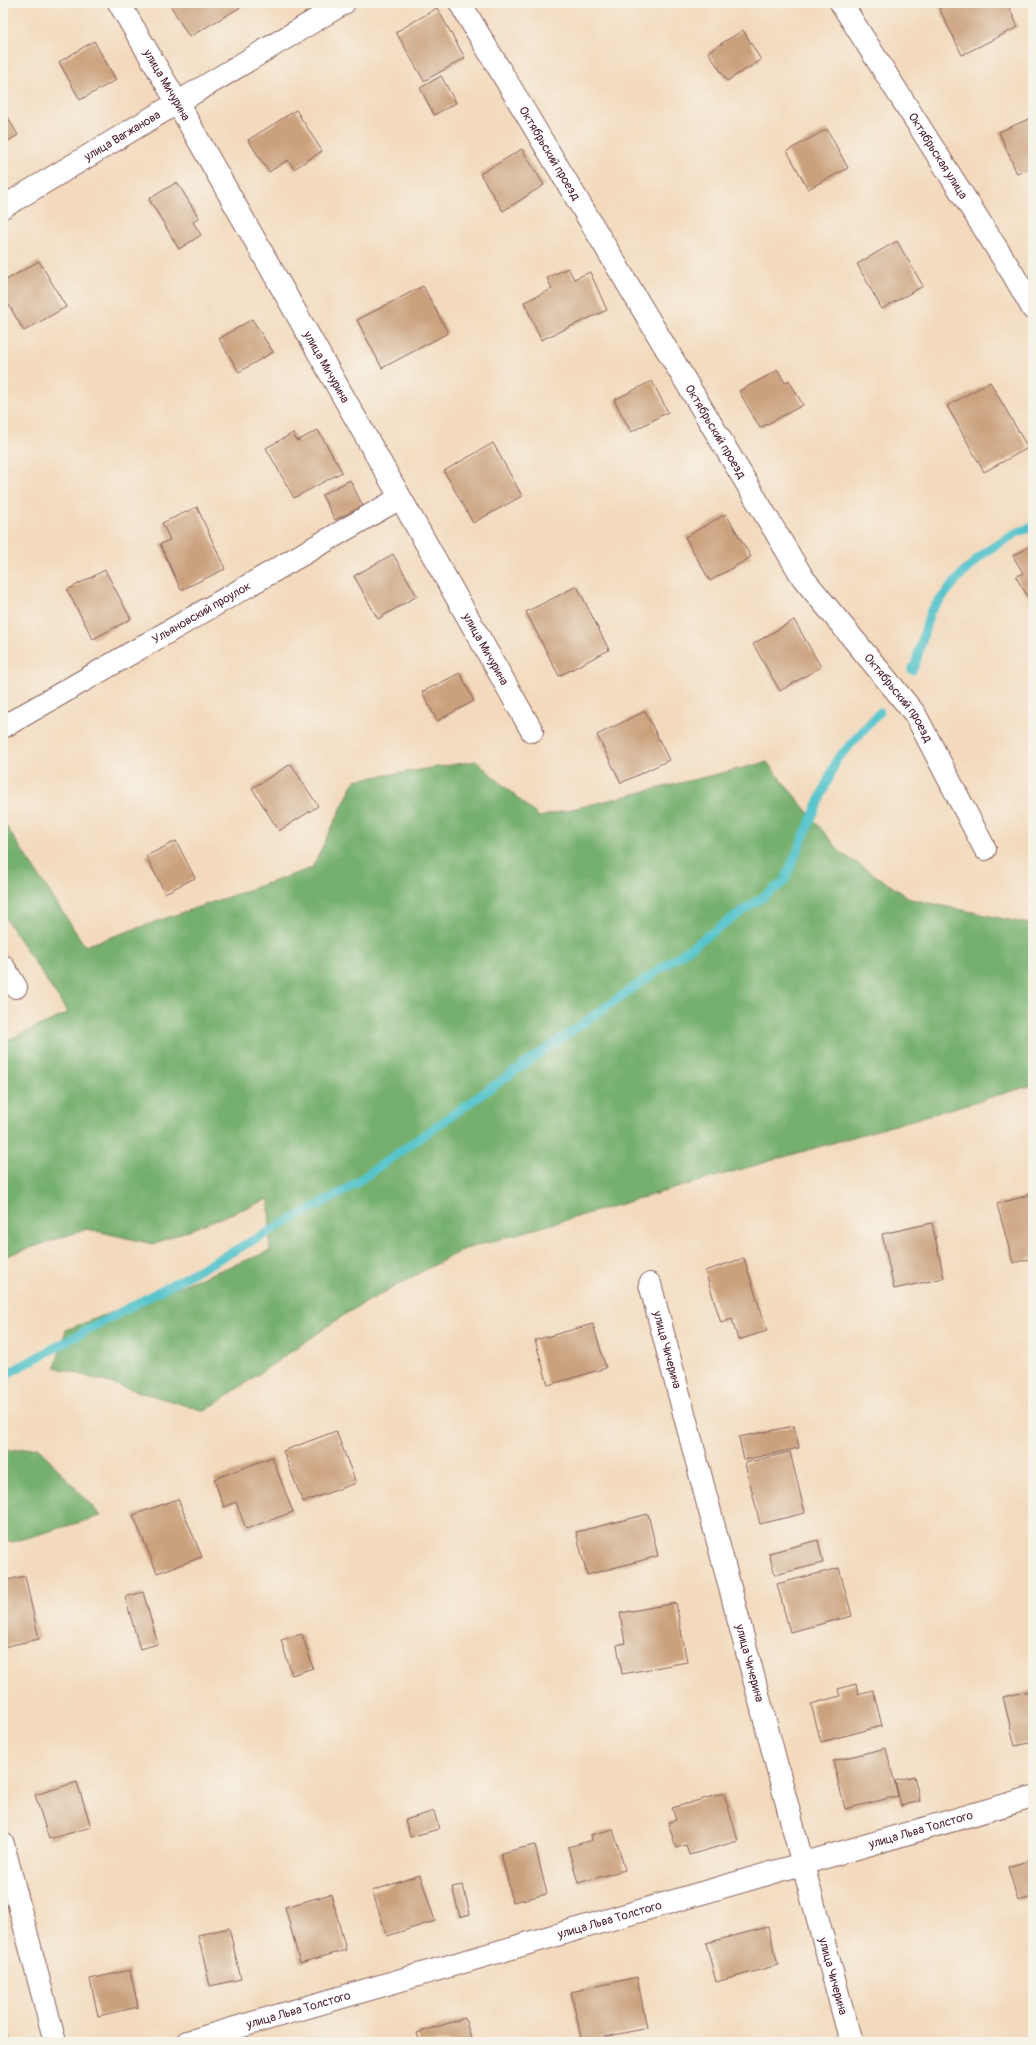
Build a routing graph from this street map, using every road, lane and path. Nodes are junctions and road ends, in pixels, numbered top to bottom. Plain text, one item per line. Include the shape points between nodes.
1 (119, 3) edge
2 (344, 3) edge
3 (460, 3) edge
4 (841, 3) edge
5 (177, 102) junction
6 (3, 207) edge
7 (1033, 309) edge
8 (400, 498) junction
9 (3, 727) edge
10 (532, 731) dead end
11 (984, 849) dead end
12 (3, 966) edge
13 (16, 987) dead end
14 (650, 1284) dead end
15 (1033, 1797) edge
16 (3, 1844) edge
17 (803, 1865) junction
18 (55, 2042) edge
19 (187, 2042) edge
20 (851, 2042) edge

1 - 5 street, улица Мичурина
2 - 5 street, улица Вагжанова
3 - 11 street, Октябрьский проезд via 803,578 915,714
4 - 7 street, Октябрьская улица
5 - 6 street, улица Вагжанова
5 - 8 street, улица Мичурина
8 - 9 street, Ульяновский проулок
8 - 10 street, улица Мичурина
12 - 13 street
14 - 17 street, улица Чичерина
15 - 17 street, улица Льва Толстого
16 - 18 street
17 - 19 street, улица Льва Толстого
17 - 20 street, улица Чичерина

